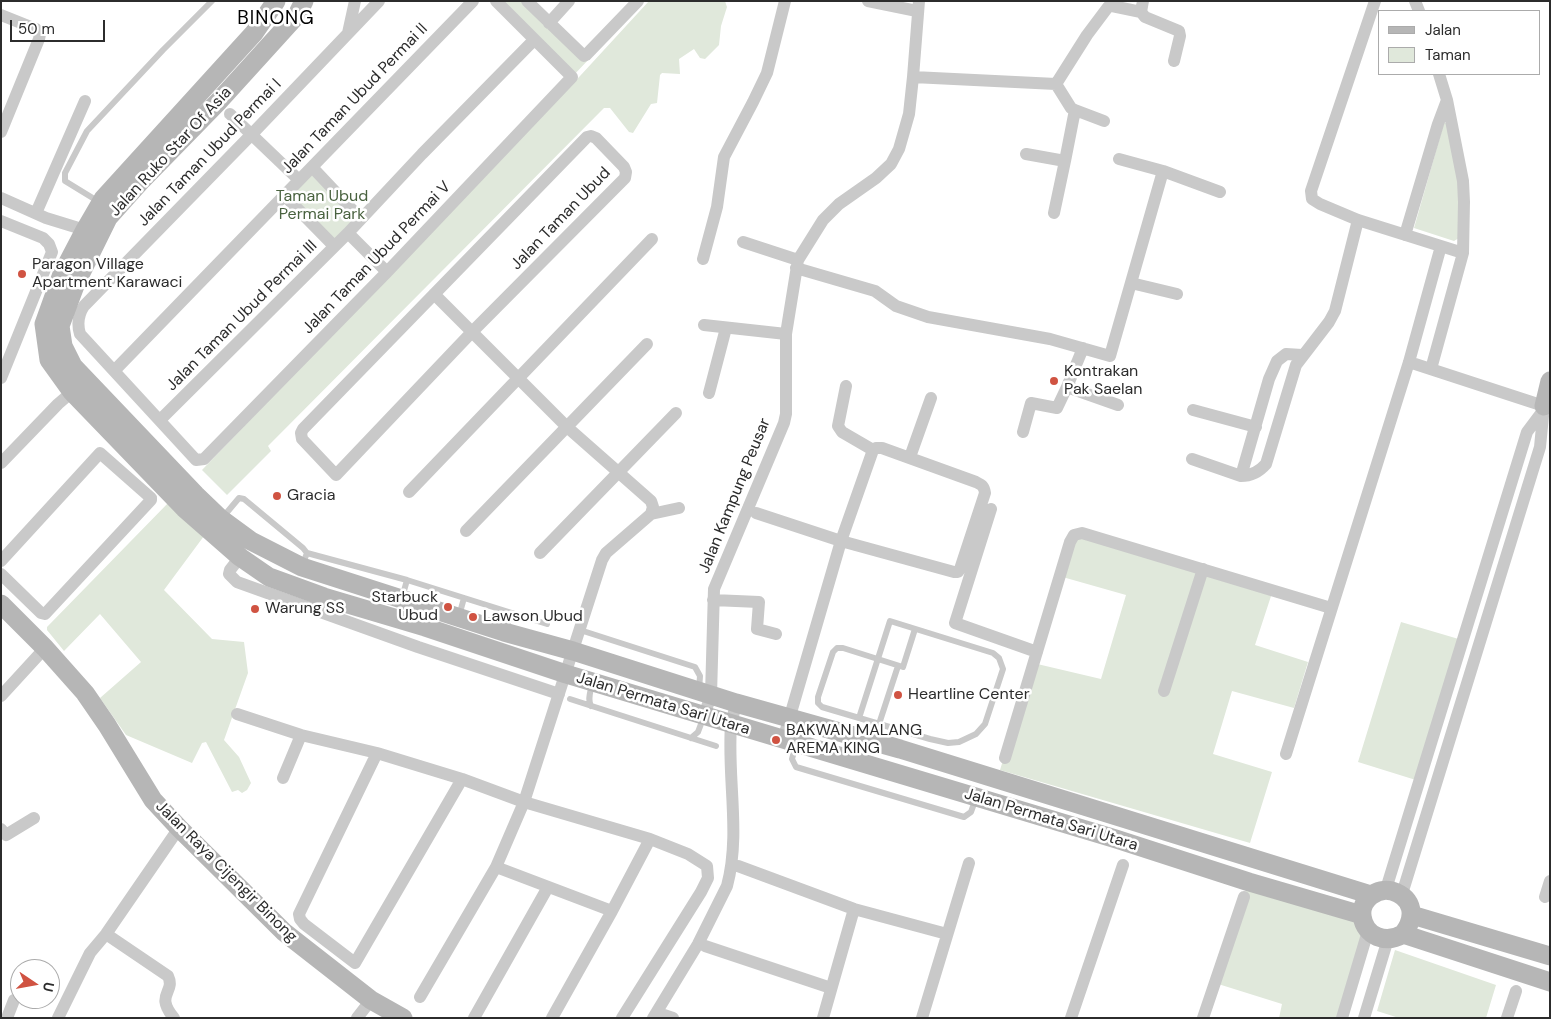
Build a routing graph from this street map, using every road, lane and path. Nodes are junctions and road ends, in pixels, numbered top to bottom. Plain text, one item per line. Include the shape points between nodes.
1 (212, 1) edge
2 (276, 1) edge
3 (304, 1) edge
4 (356, 1) edge
5 (379, 1) edge
6 (473, 1) edge
7 (496, 1) edge
8 (527, 1) edge
9 (569, 1) edge
10 (638, 1) edge
11 (785, 1) edge
12 (868, 1) edge
13 (1375, 1) edge
14 (918, 6) edge
15 (1142, 7) edge
16 (1, 14) edge
17 (549, 23) junction
18 (348, 33) junction
19 (534, 40) junction
20 (1174, 61) dead end
21 (1439, 75) edge
22 (914, 77) junction
23 (1056, 84) junction
24 (204, 89) junction
25 (85, 100) dead end
26 (1446, 100) junction
27 (224, 108) junction
28 (1075, 110) junction
29 (1104, 121) dead end
30 (1, 132) edge
31 (252, 134) junction
32 (1026, 154) dead end
33 (1120, 159) dead end
34 (1065, 161) junction
35 (312, 167) junction
36 (1162, 172) junction
37 (299, 180) junction
38 (1220, 192) dead end
39 (284, 195) junction
40 (1, 198) edge
41 (103, 199) junction
42 (36, 213) junction
43 (1054, 213) dead end
44 (361, 219) junction
45 (1358, 220) junction
46 (1, 221) edge
47 (84, 230) junction
48 (348, 233) junction
49 (1405, 235) junction
50 (652, 239) dead end
51 (743, 242) dead end
52 (334, 246) junction
53 (1441, 246) junction
54 (1463, 252) junction
55 (703, 259) dead end
56 (797, 264) junction
57 (387, 272) junction
58 (1131, 284) junction
59 (434, 294) junction
60 (1177, 294) dead end
61 (704, 325) dead end
62 (726, 328) junction
63 (471, 333) junction
64 (786, 334) junction
65 (647, 344) dead end
66 (1083, 348) junction
67 (1302, 355) junction
68 (1409, 362) junction
69 (1431, 369) junction
70 (114, 371) junction
71 (1, 378) edge
72 (518, 378) junction
73 (1550, 381) edge
74 (846, 386) dead end
75 (1067, 387) junction
76 (72, 392) junction
77 (709, 394) dead end
78 (931, 398) dead end
79 (1118, 405) dead end
80 (1545, 408) edge
81 (1193, 410) dead end
82 (676, 414) dead end
83 (160, 420) junction
84 (567, 427) junction
85 (1256, 427) junction
86 (1022, 432) dead end
87 (873, 450) junction
88 (910, 457) junction
89 (1192, 459) dead end
90 (1, 463) edge
91 (619, 472) junction
92 (1241, 476) junction
93 (409, 492) dead end
94 (190, 502) junction
95 (679, 508) dead end
96 (991, 509) dead end
97 (756, 512) dead end
98 (651, 514) junction
99 (222, 519) junction
100 (466, 531) dead end
101 (251, 541) joint
102 (841, 541) junction
103 (540, 553) dead end
104 (236, 554) junction
105 (304, 560) junction
106 (1, 561) edge
107 (1203, 569) junction
108 (1, 574) edge
109 (353, 574) junction
110 (407, 580) junction
111 (402, 598) junction
112 (464, 598) junction
113 (713, 600) junction
114 (1, 604) edge
115 (1331, 608) junction
116 (511, 613) junction
117 (458, 617) junction
118 (547, 624) dead end
119 (425, 627) junction
120 (915, 629) junction
121 (580, 630) junction
122 (504, 632) junction
123 (776, 634) dead end
124 (418, 647) junction
125 (45, 648) junction
126 (573, 651) junction
127 (1037, 652) junction
128 (879, 660) junction
129 (898, 666) junction
130 (566, 674) junction
131 (593, 682) junction
132 (1164, 691) dead end
133 (704, 693) junction
134 (1, 696) edge
135 (565, 696) junction
136 (736, 703) junction
137 (592, 706) junction
138 (237, 714) dead end
139 (704, 716) junction
140 (790, 717) junction
141 (859, 718) junction
142 (731, 724) junction
143 (879, 724) junction
144 (301, 735) junction
145 (691, 738) junction
146 (903, 740) junction
147 (789, 742) junction
148 (716, 746) dead end
149 (376, 753) junction
150 (1286, 754) dead end
151 (1004, 758) dead end
152 (283, 778) dead end
153 (995, 778) junction
154 (462, 780) junction
155 (982, 799) junction
156 (524, 802) junction
157 (34, 818) dead end
158 (179, 828) junction
159 (3, 835) edge
160 (650, 839) junction
161 (969, 863) dead end
162 (1123, 865) dead end
163 (738, 866) dead end
164 (496, 867) junction
165 (1550, 881) edge
166 (548, 887) junction
167 (1386, 893) junction
168 (1244, 897) dead end
169 (1545, 897) dead end
170 (854, 909) junction
171 (612, 911) junction
172 (1412, 915) junction
173 (1365, 923) junction
174 (106, 934) junction
175 (947, 934) junction
176 (1395, 936) junction
177 (704, 946) dead end
178 (1550, 956) edge
179 (1550, 982) edge
180 (831, 988) junction
181 (1516, 991) dead end
182 (420, 997) dead end
183 (371, 1000) junction
184 (1344, 1012) edge
185 (1364, 1015) edge
186 (663, 1017) edge
187 (58, 1018) edge
188 (174, 1018) edge
189 (357, 1018) edge
190 (403, 1018) edge
191 (474, 1018) edge
192 (552, 1018) edge
193 (622, 1018) edge
194 (822, 1018) edge
195 (922, 1018) edge
196 (1071, 1018) edge
197 (1203, 1018) edge
198 (1507, 1018) edge

1 - 41 lane, Jalan Ruko Star Of Asia via 83,136 64,173 65,181 96,200
2 - 24 street, Jalan Ruko Star Of Asia via 254,33
3 - 27 street, Jalan Ruko Star Of Asia via 297,15
4 - 18 street
5 - 18 street, Jalan Taman Ubud Permai I
6 - 35 street, Jalan Taman Ubud Permai II
7 - 19 street
8 - 17 street
9 - 17 street
10 - 17 street via 584,56
11 - 55 street via 767,73 724,157 717,207
12 - 14 street
13 - 45 street via 1311,195 1314,201
14 - 22 street, Jalan Kampung Peusar
15 - 20 street via 1145,17 1179,31
15 - 23 street via 1109,7
16 - 30 street via 36,29 40,34
18 - 31 street, Jalan Taman Ubud Permai I
19 - 44 street, Jalan Taman Ubud Permai III
19 - 57 street, Jalan Taman Ubud Permai V via 572,77
21 - 26 street
22 - 23 street
22 - 56 street, Jalan Kampung Peusar via 899,149 891,164 823,220
23 - 28 street
24 - 27 street
24 - 41 street, Jalan Ruko Star Of Asia
25 - 42 street
26 - 49 street
26 - 54 street via 1463,181
27 - 31 street
27 - 94 street, Jalan Ruko Star Of Asia via 142,180 108,218 76,283 60,326 63,346 73,366
28 - 29 street
28 - 34 street
31 - 37 street
31 - 70 street, Jalan Taman Ubud Permai I via 84,306 78,320 80,334
32 - 34 street
33 - 36 street
34 - 43 street
35 - 37 street, Jalan Taman Ubud Permai II
35 - 44 street
36 - 38 street
36 - 58 street
37 - 39 street, Jalan Taman Ubud Permai II
39 - 52 street
39 - 70 street, Jalan Taman Ubud Permai II
40 - 42 street
41 - 47 street, Jalan Ruko Star Of Asia
42 - 47 street
44 - 48 street, Jalan Taman Ubud Permai III
45 - 49 street
45 - 67 street via 1335,311 1330,322
46 - 71 street via 43,238 50,244 52,252
47 - 76 street, Jalan Ruko Star Of Asia via 62,274 44,324 49,360
48 - 52 street, Jalan Taman Ubud Permai III
48 - 57 street
49 - 53 street
50 - 72 street
51 - 56 street
52 - 83 street, Jalan Taman Ubud Permai III
53 - 54 street
53 - 68 street
54 - 69 street
56 - 64 street, Jalan Kampung Peusar
56 - 66 street via 875,291 896,306 928,316
57 - 83 street, Jalan Taman Ubud Permai V via 204,460 195,459
58 - 60 street
58 - 66 street via 1110,356
59 - 63 street
59 - 63 street, Jalan Taman Ubud via 303,429 302,438 336,475
59 - 63 street, Jalan Taman Ubud via 587,137 596,138 624,167 625,178
61 - 62 street
62 - 64 street
62 - 77 street
63 - 72 street
64 - 113 street, Jalan Kampung Peusar via 784,423 717,581
65 - 84 street
66 - 75 street
67 - 85 street via 1286,354 1278,361
67 - 92 street via 1292,376 1266,464 1260,471
68 - 69 street
68 - 115 street
69 - 80 street
70 - 83 street
72 - 84 street
72 - 93 street
73 - 80 street
74 - 87 street via 838,426 842,432
75 - 79 street
75 - 86 street via 1057,408 1031,403
76 - 90 street
76 - 94 street, Jalan Ruko Star Of Asia
78 - 88 street
80 - 167 street via 1526,432
81 - 85 street
82 - 91 street
84 - 91 street
84 - 100 street
85 - 92 street
87 - 88 street via 882,448
87 - 102 street
88 - 102 street via 984,488 958,572
89 - 92 street
91 - 98 street via 651,501
91 - 103 street
94 - 99 street, Jalan Ruko Star Of Asia
94 - 104 street, Jalan Ruko Star Of Asia
95 - 98 street
96 - 127 street via 956,623
97 - 102 street
98 - 121 street via 606,553
99 - 101 street, Jalan Ruko Star Of Asia
99 - 105 lane via 236,500 244,499 303,548
101 - 105 street, Jalan Permata Sari Utara
102 - 140 street
104 - 119 street, Jalan Permata Sari Utara via 269,577 287,584
104 - 124 street via 229,574 237,582
105 - 109 street, Jalan Permata Sari Utara
106 - 108 street via 101,453 151,498 45,614
107 - 115 street
107 - 127 street via 1082,533 1074,535
107 - 132 street
109 - 110 lane
109 - 111 street, Jalan Permata Sari Utara
110 - 111 lane
110 - 112 lane
111 - 117 street, Jalan Permata Sari Utara
112 - 116 lane
112 - 117 lane
113 - 123 street via 759,602 757,628
113 - 133 street, Jalan Kampung Peusar
114 - 125 street, Jalan Raya Cijengir Binong
115 - 150 street
116 - 118 lane
116 - 122 lane
117 - 122 street, Jalan Permata Sari Utara
119 - 124 street
119 - 130 street, Jalan Permata Sari Utara
120 - 128 lane via 890,621
120 - 129 lane via 903,667
120 - 146 lane via 993,653 1003,669 985,724 970,738 948,743
121 - 126 street
121 - 133 lane via 695,667
122 - 126 street, Jalan Permata Sari Utara
124 - 135 street
125 - 134 street
125 - 158 street, Jalan Raya Cijengir Binong via 85,693 153,800
126 - 130 street
126 - 133 street, Jalan Permata Sari Utara
127 - 151 street
128 - 129 lane
128 - 141 lane
128 - 141 lane via 843,648 833,652 818,702
129 - 143 lane
130 - 131 street, Jalan Permata Sari Utara
130 - 135 street
131 - 137 lane via 589,698
131 - 139 street, Jalan Permata Sari Utara
133 - 136 street, Jalan Permata Sari Utara
133 - 139 street, Jalan Kampung Peusar
135 - 137 lane
135 - 156 street
136 - 140 street, Jalan Permata Sari Utara
136 - 142 street
137 - 145 lane
138 - 144 street
139 - 142 street, Jalan Permata Sari Utara
139 - 145 lane via 698,732
140 - 146 street, Jalan Permata Sari Utara
140 - 147 street
141 - 143 lane
142 - 147 street, Jalan Permata Sari Utara
142 - 186 street via 733,846 729,879
143 - 146 lane
144 - 149 street
144 - 152 street
145 - 148 lane
146 - 153 street, Jalan Permata Sari Utara
147 - 155 street, Jalan Permata Sari Utara
149 - 154 street
149 - 154 street via 299,914 304,924 355,963
153 - 155 street
153 - 167 street, Jalan Permata Sari Utara
154 - 156 street
155 - 173 street, Jalan Permata Sari Utara via 1250,882
156 - 160 street
156 - 164 street
157 - 159 street
158 - 174 street
158 - 183 street, Jalan Raya Cijengir Binong via 284,932
160 - 171 street
160 - 193 street via 696,858 707,866 708,878
161 - 175 street
162 - 196 street
163 - 170 street
164 - 166 street
164 - 182 street
165 - 169 street
166 - 171 street
166 - 191 street
167 - 172 street via 1409,904
167 - 173 street via 1364,904
168 - 197 street
170 - 175 street
170 - 180 street
171 - 192 street
172 - 176 street via 1409,925
172 - 178 street
173 - 176 street via 1377,938
173 - 184 street
174 - 187 street via 90,953
174 - 188 street via 168,976 170,981 165,1003
175 - 195 street
176 - 179 street
176 - 185 street
177 - 180 street
180 - 194 street
181 - 198 street
183 - 189 street
183 - 190 street, Jalan Raya Cijengir Binong
184 - 185 street

